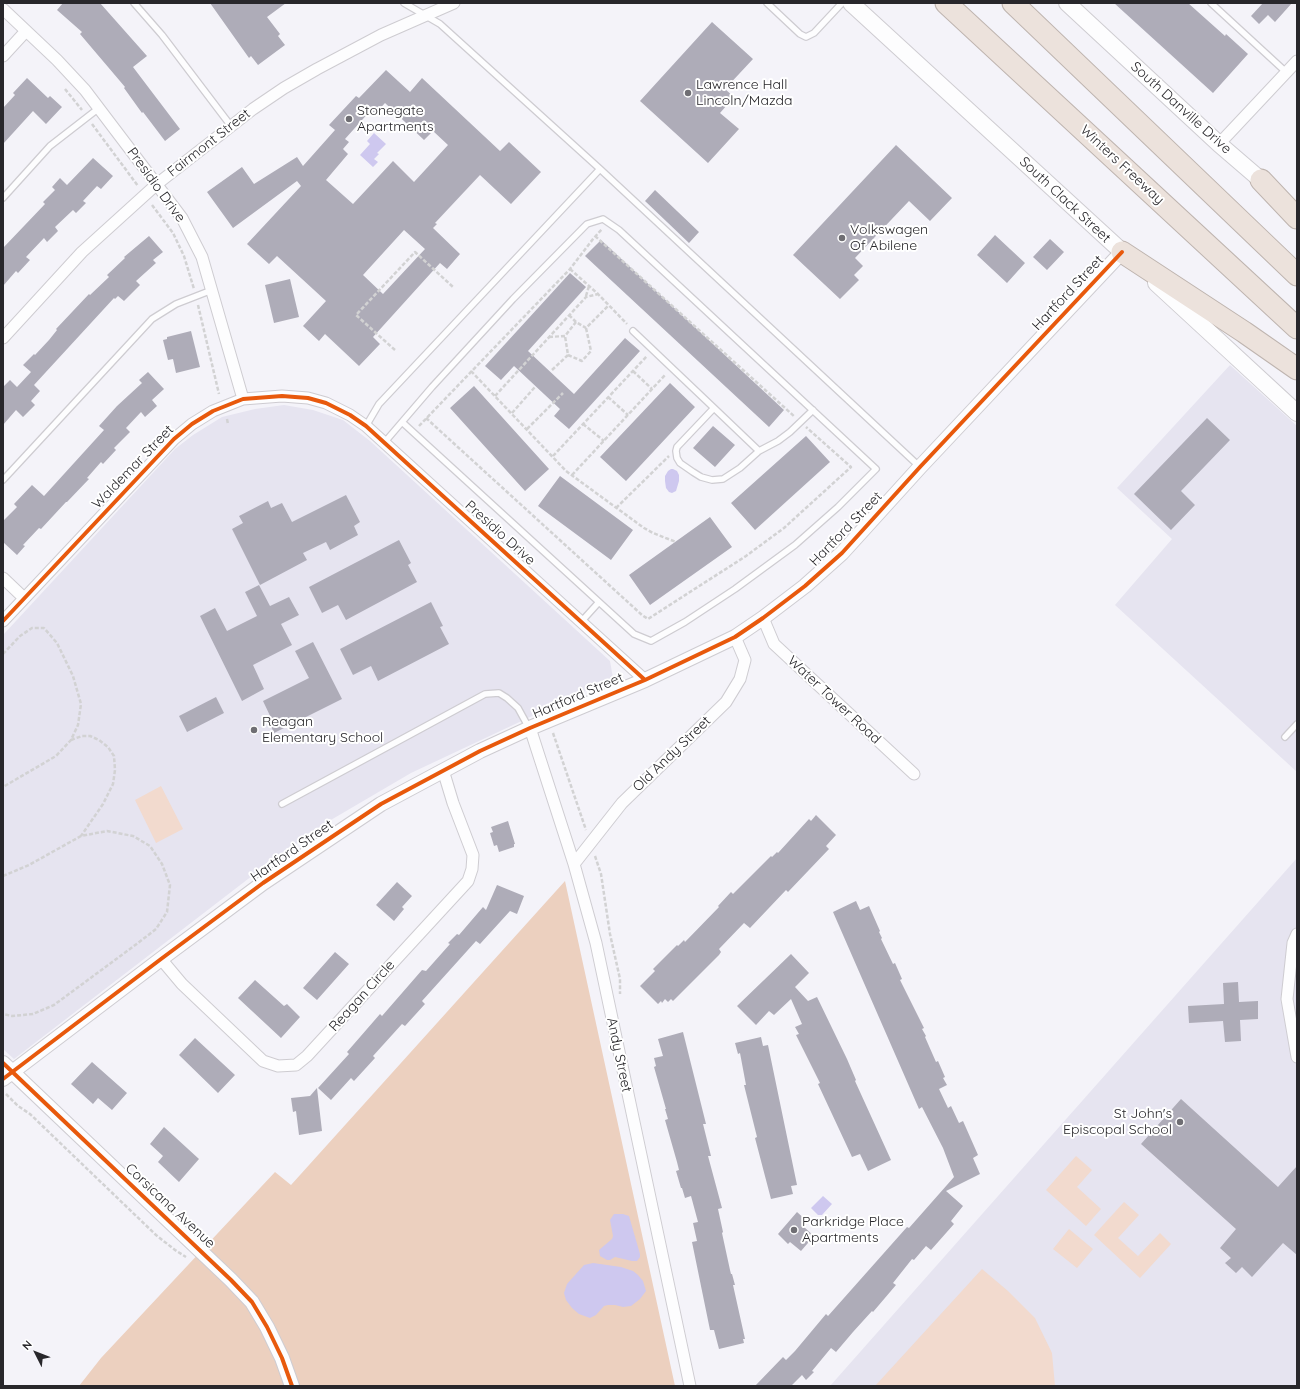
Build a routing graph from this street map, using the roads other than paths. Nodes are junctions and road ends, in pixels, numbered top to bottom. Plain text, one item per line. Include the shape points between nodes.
1 (134, 3) edge
2 (404, 3) edge
3 (454, 3) edge
4 (767, 3) edge
5 (842, 3) edge
6 (851, 3) edge
7 (946, 3) edge
8 (1013, 3) edge
9 (1067, 3) edge
10 (1211, 3) edge
11 (3, 9) edge
12 (425, 15) junction
13 (26, 31) junction
14 (3, 56) edge
15 (1297, 61) edge
16 (1286, 72) junction
17 (99, 108) junction
18 (231, 126) junction
19 (1219, 144) junction
20 (600, 169) junction
21 (1261, 180) junction
22 (157, 184) junction
23 (3, 198) edge
24 (1297, 212) edge
25 (1297, 218) edge
26 (1122, 252) junction
27 (1297, 276) edge
28 (212, 290) junction
29 (1297, 328) edge
30 (633, 331) road end
31 (3, 338) edge
32 (1297, 369) edge
33 (243, 400) junction
34 (337, 408) joint
35 (714, 408) junction
36 (813, 410) junction
37 (1297, 412) edge
38 (402, 422) junction
39 (366, 426) junction
40 (384, 442) junction
41 (759, 451) junction
42 (920, 467) junction
43 (3, 480) edge
44 (3, 578) edge
45 (24, 598) junction
46 (599, 602) junction
47 (762, 618) junction
48 (3, 621) edge
49 (581, 622) junction
50 (735, 637) junction
51 (645, 680) junction
52 (1297, 724) edge
53 (530, 728) junction
54 (1285, 737) dead end
55 (443, 770) junction
56 (914, 774) dead end
57 (282, 804) dead end
58 (574, 864) junction
59 (1297, 934) edge
60 (161, 959) junction
61 (1297, 1057) edge
62 (6, 1072) edge
63 (292, 1386) edge
64 (690, 1386) edge

1 - 18 lane via 162,35
2 - 12 lane
3 - 12 street, Fairmont Street
4 - 5 lane via 806,37 814,33
6 - 26 main road, South Clack Street
7 - 29 highway, Winters Freeway
8 - 27 highway
9 - 19 main road, South Danville Drive
10 - 16 lane
11 - 13 street, Presidio Drive
12 - 18 street, Fairmont Street via 317,69 284,88
12 - 20 lane via 440,24
13 - 14 street
13 - 17 street, Presidio Drive via 57,60
15 - 16 street
16 - 19 street
17 - 22 street, Presidio Drive
17 - 23 lane via 50,146
18 - 22 street, Fairmont Street
19 - 21 main road, South Danville Drive
20 - 39 lane via 379,404
20 - 42 lane
21 - 24 main road, South Danville Drive
21 - 25 highway
22 - 28 street, Presidio Drive via 182,218 202,257
22 - 31 street, Fairmont Street via 82,252
26 - 32 highway
26 - 37 main road, South Clack Street
26 - 42 street, Hartford Street
28 - 33 street, Presidio Drive
28 - 43 lane via 176,304 152,319
30 - 35 lane
33 - 34 street, Waldemar Street via 274,396 308,398 326,402
33 - 45 street, Waldemar Street via 213,411 174,439
34 - 39 street, Presidio Drive
35 - 41 lane
35 - 41 lane via 677,448 676,454 680,463 701,477 723,479
36 - 38 lane via 619,230 603,219 586,224 513,299
36 - 41 lane via 790,432
36 - 46 lane via 876,469 838,507 795,545 735,589 651,642 634,634
38 - 40 lane
38 - 46 lane
39 - 40 street, Presidio Drive
40 - 49 street, Presidio Drive
42 - 47 street, Hartford Street via 842,553 805,586
44 - 45 street
45 - 48 street, Waldemar Street
46 - 49 lane
47 - 50 street, Hartford Street
47 - 56 street, Water Tower Road via 774,644
49 - 51 street, Presidio Drive
50 - 51 street, Hartford Street
50 - 58 street, Old Andy Street via 745,660 740,679 726,702 622,803
51 - 53 street, Hartford Street
52 - 54 lane
53 - 55 street, Hartford Street
53 - 57 lane via 518,708 507,698 499,693 485,694
53 - 58 street, Andy Street
55 - 60 street, Hartford Street via 380,804
55 - 60 street, Reagan Circle via 473,855 468,881 296,1065 278,1066 264,1061 182,984
58 - 64 street, Andy Street via 596,943
59 - 61 street via 1293,943 1287,999
60 - 62 street, Hartford Street
62 - 63 street, Corsicana Avenue via 252,1302 282,1358

